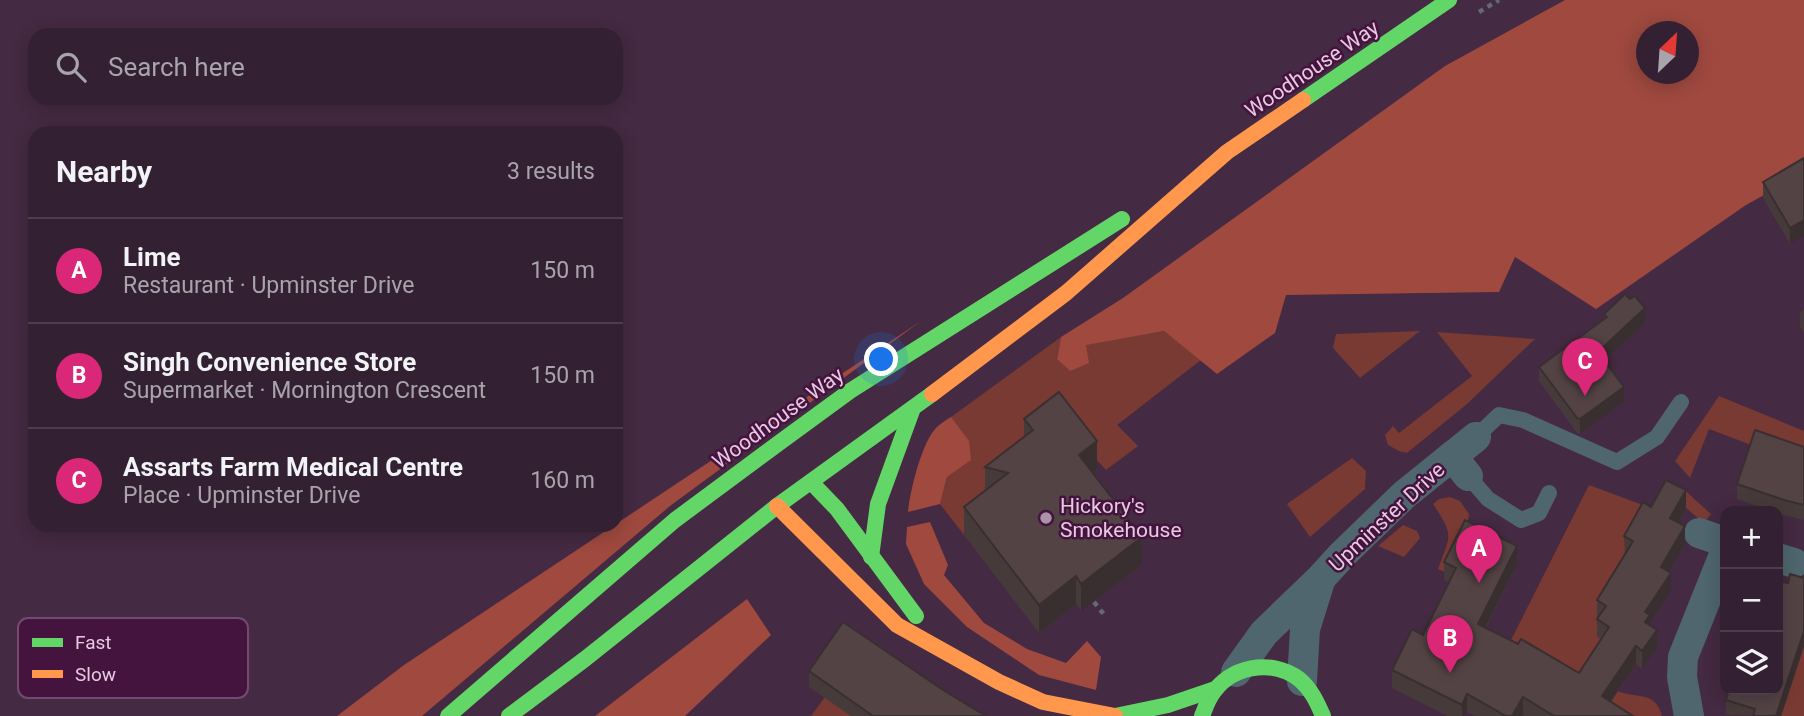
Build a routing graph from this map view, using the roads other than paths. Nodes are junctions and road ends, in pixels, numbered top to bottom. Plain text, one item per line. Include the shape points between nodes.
1 (1449, 0) edge
2 (1233, 148) junction
3 (1681, 402) dead end
4 (912, 408) junction
5 (821, 412) junction
6 (1476, 437) joint
7 (800, 450) dead end
8 (1460, 466) junction
9 (811, 482) junction
10 (1549, 493) dead end
11 (777, 506) junction
12 (871, 557) junction
13 (1720, 564) edge
14 (1321, 578) junction
15 (957, 657) junction
16 (1226, 680) junction
17 (1320, 702) edge
18 (1040, 709) edge
19 (447, 716) edge
20 (509, 716) edge
21 (1115, 716) edge
22 (1202, 716) edge
23 (1689, 716) edge

1 - 2 main road, Woodhouse Way
2 - 4 main road, Woodhouse Way via 1066,292
2 - 5 main road, Woodhouse Way
3 - 6 lane via 1657,437 1617,462 1523,420 1499,415
4 - 9 main road, Woodhouse Way
4 - 12 main road via 878,504
5 - 7 main road
5 - 19 main road, Woodhouse Way via 675,520
6 - 8 street, Upminster Drive
8 - 10 lane via 1488,499 1521,520 1539,513
8 - 14 street, Upminster Drive via 1404,495
9 - 11 main road, Woodhouse Way
9 - 11 main road via 786,478
9 - 12 main road
11 - 15 main road via 897,625
11 - 20 main road, Woodhouse Way
12 - 15 main road via 905,604
13 - 23 street via 1683,657
14 - 16 street, Upminster Drive via 1264,633
14 - 17 street, Upminster Drive via 1304,629
15 - 18 main road
16 - 17 main road via 1257,666 1277,668 1290,672
16 - 21 main road via 1168,705
16 - 22 main road via 1206,702
18 - 21 main road

